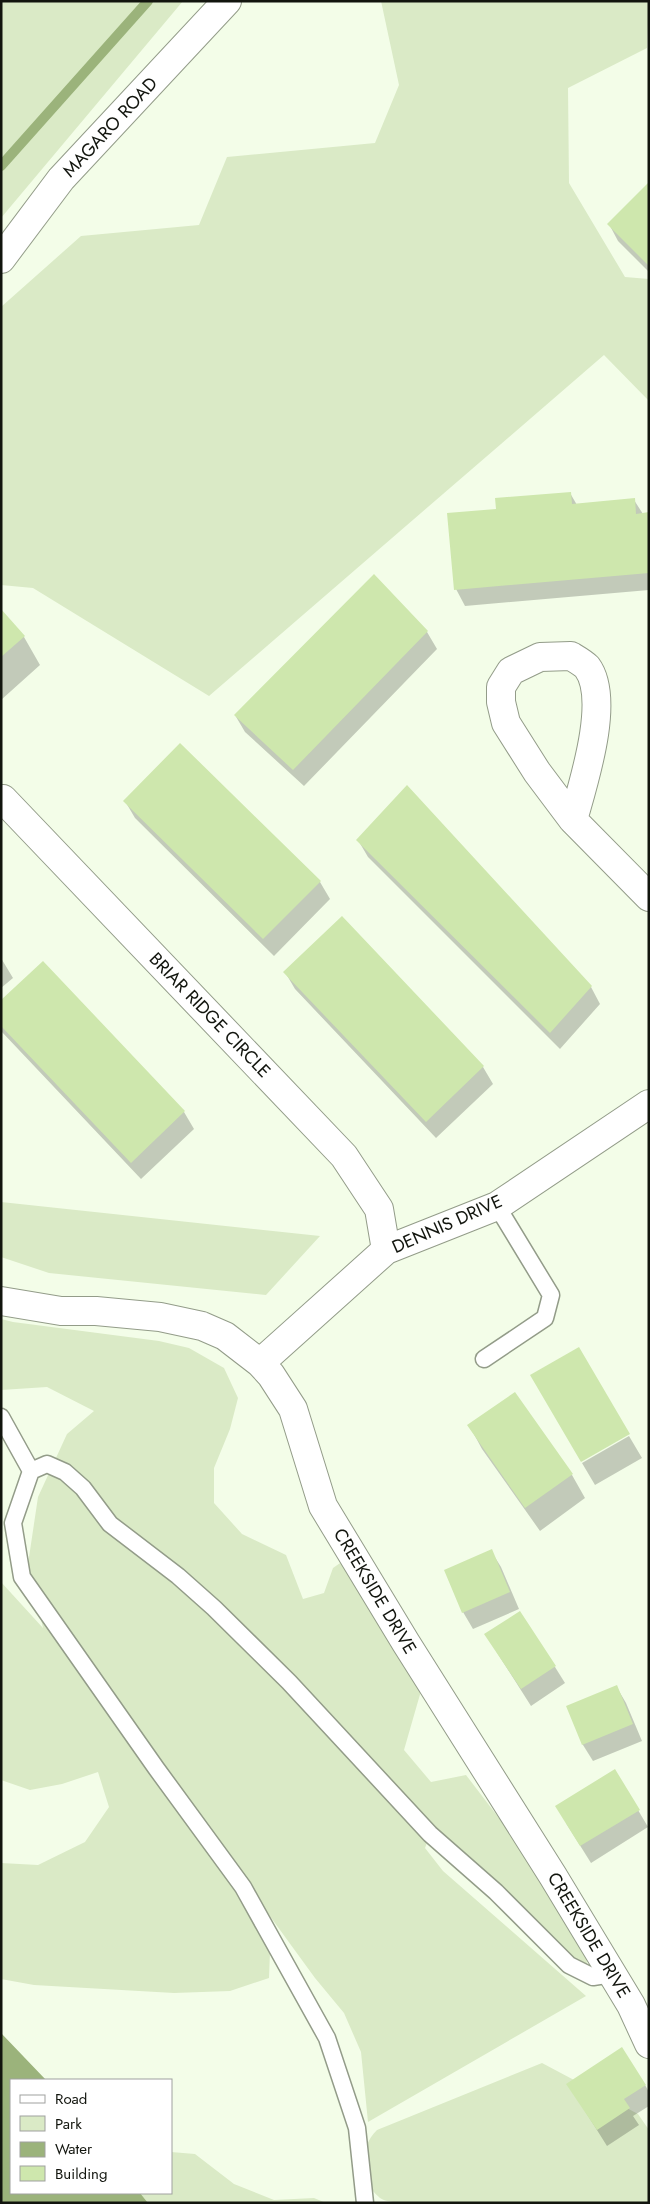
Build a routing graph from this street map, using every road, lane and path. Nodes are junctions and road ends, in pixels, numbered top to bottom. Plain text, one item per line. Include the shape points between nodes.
1 (227, 1) edge
2 (1, 259) edge
3 (2, 798) dead end
4 (573, 820) junction
5 (649, 897) edge
6 (649, 1104) edge
7 (497, 1206) junction
8 (386, 1250) junction
9 (1, 1301) edge
10 (484, 1359) dead end
11 (260, 1363) junction
12 (1, 1417) edge
13 (31, 1471) junction
14 (612, 1974) junction
15 (649, 2044) edge
16 (365, 2203) edge

1 - 2 street, MAGARO ROAD via 61,179
3 - 8 street, BRIAR RIDGE CIRCLE via 344,1156 379,1209
4 - 4 street via 506,723 501,702 502,687 511,671 540,656 571,656 586,666 596,685 590,762
4 - 5 street
6 - 7 street, DENNIS DRIVE
7 - 8 street, DENNIS DRIVE
7 - 10 lane via 551,1295 545,1318
8 - 11 street, DENNIS DRIVE
9 - 11 street, CREEKSIDE DRIVE via 61,1311 160,1317 202,1326 225,1336
11 - 14 street, CREEKSIDE DRIVE via 271,1374 293,1409 324,1506
12 - 13 lane
13 - 14 lane via 47,1464 65,1472 83,1488 110,1524 214,1608 289,1682 430,1834 496,1892 569,1965 593,1977
13 - 16 lane via 13,1523 22,1577 243,1886 327,2038 357,2128
14 - 15 street, CREEKSIDE DRIVE

